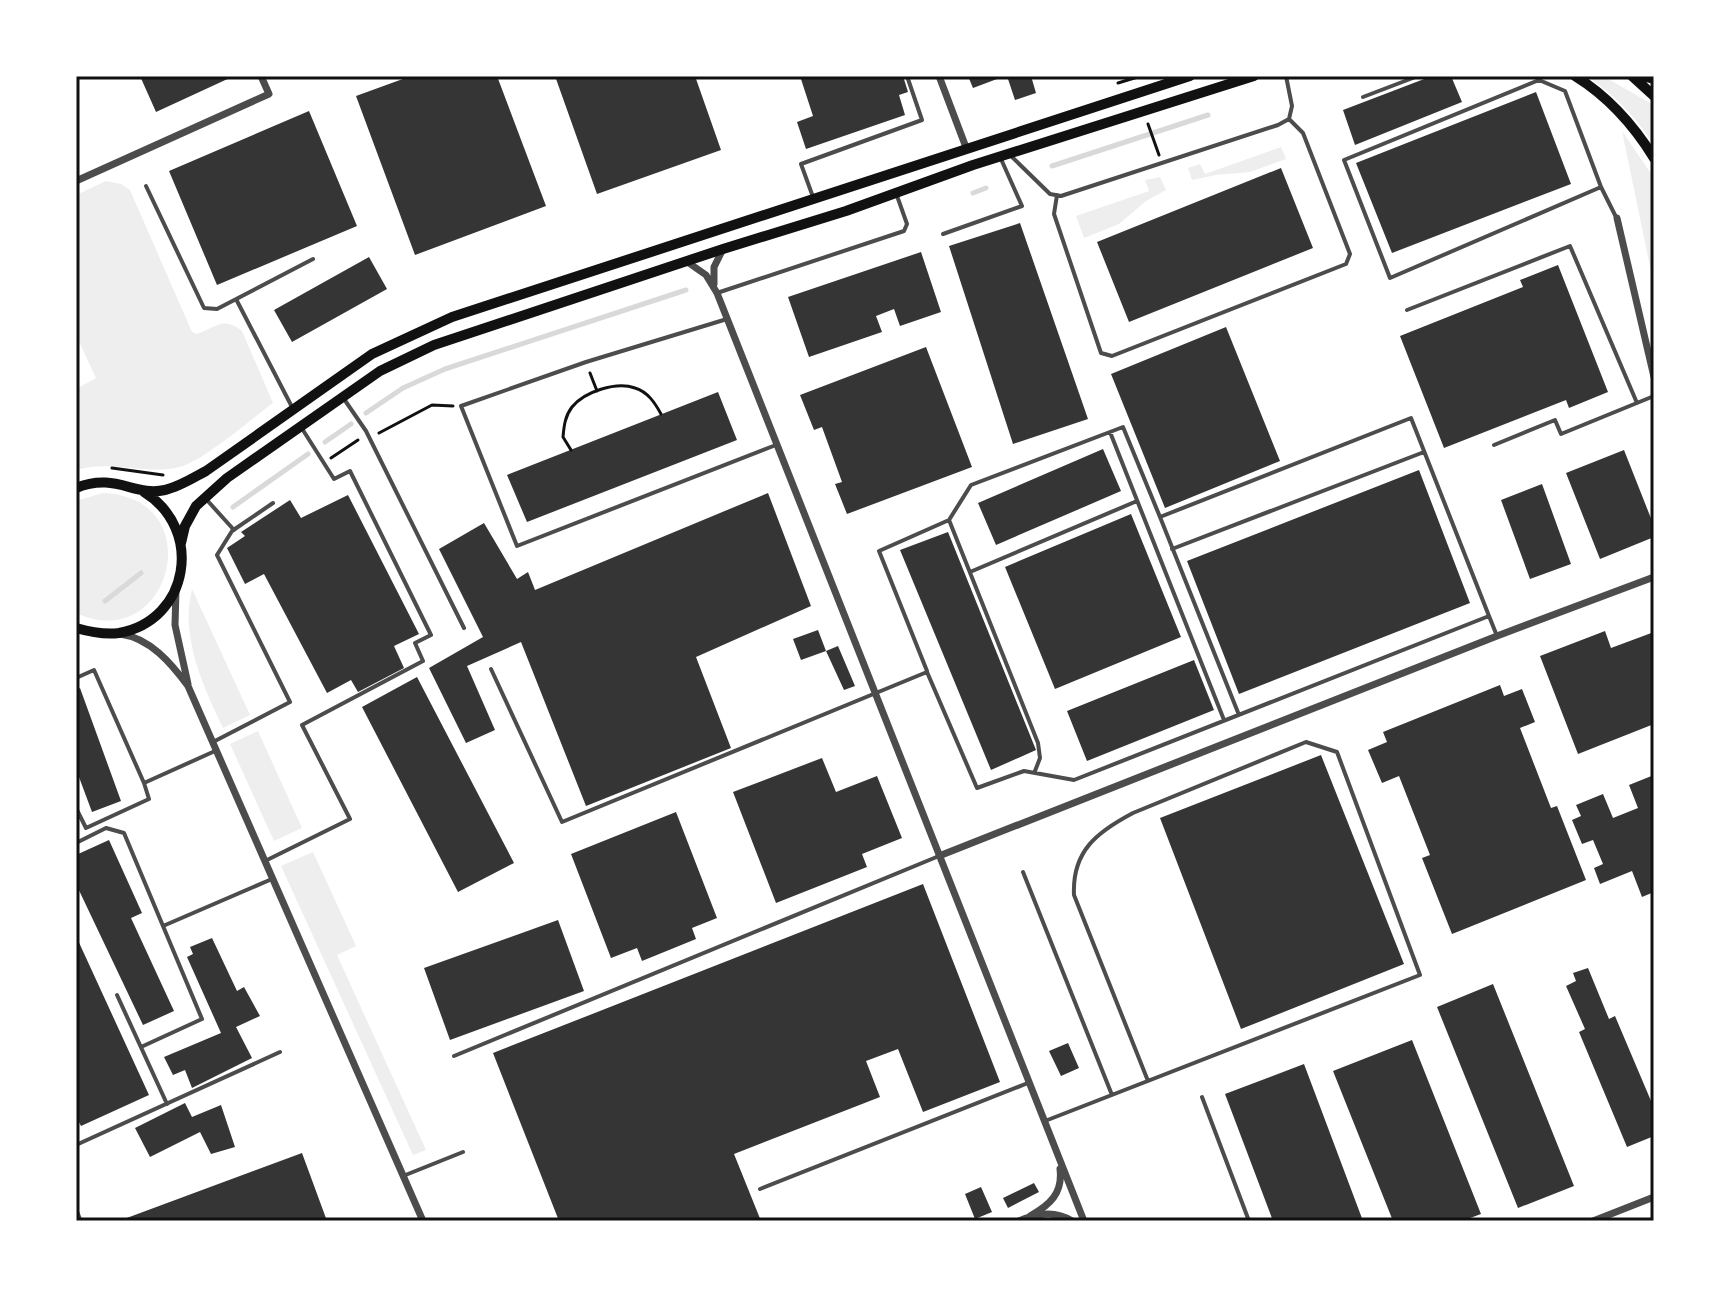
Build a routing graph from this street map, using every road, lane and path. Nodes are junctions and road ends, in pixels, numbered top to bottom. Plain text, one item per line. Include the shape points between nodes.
1 (261, 76) edge
2 (907, 76) edge
3 (939, 76) edge
4 (1141, 76) edge
5 (1190, 76) edge
6 (1254, 76) edge
7 (1286, 76) edge
8 (1418, 76) edge
9 (1575, 76) edge
10 (1632, 76) edge
11 (1642, 76) edge
12 (1134, 78) edge
13 (1654, 79) edge
14 (1654, 96) edge
15 (1363, 97) dead end
16 (1289, 119) junction
17 (1147, 122) dead end
18 (1155, 144) dead end
19 (967, 150) junction
20 (1004, 155) junction
21 (1654, 158) edge
22 (76, 181) edge
23 (146, 186) dead end
24 (1601, 187) junction
25 (896, 193) junction
26 (1057, 195) junction
27 (814, 199) junction
28 (1617, 218) joint
29 (943, 234) dead end
30 (723, 249) junction
31 (313, 259) dead end
32 (686, 261) junction
33 (716, 290) junction
34 (236, 299) junction
35 (1407, 310) dead end
36 (727, 319) junction
37 (586, 362) junction
38 (1654, 377) edge
39 (597, 391) junction
40 (1654, 396) edge
41 (346, 401) junction
42 (1637, 403) junction
43 (461, 406) junction
44 (293, 409) junction
45 (661, 414) dead end
46 (303, 431) junction
47 (1110, 432) junction
48 (370, 438) junction
49 (777, 444) junction
50 (1494, 445) dead end
51 (571, 450) dead end
52 (1424, 452) junction
53 (325, 462) junction
54 (134, 487) junction
55 (76, 488) edge
56 (204, 497) junction
57 (1137, 501) junction
58 (273, 503) dead end
59 (1160, 517) junction
60 (949, 520) junction
61 (234, 530) junction
62 (181, 543) junction
63 (1172, 549) junction
64 (970, 572) junction
65 (1654, 577) edge
66 (177, 586) junction
67 (1489, 616) junction
68 (77, 628) edge
69 (464, 628) dead end
70 (113, 633) junction
71 (1497, 636) junction
72 (491, 669) dead end
73 (927, 672) junction
74 (76, 678) edge
75 (188, 686) junction
76 (875, 694) junction
77 (1239, 715) junction
78 (1224, 721) junction
79 (215, 746) junction
80 (1034, 771) junction
81 (144, 783) junction
82 (76, 808) edge
83 (76, 843) edge
84 (939, 856) junction
85 (265, 861) junction
86 (1023, 872) dead end
87 (272, 879) junction
88 (163, 926) junction
89 (117, 995) dead end
90 (141, 1047) junction
91 (280, 1052) dead end
92 (454, 1056) dead end
93 (1148, 1081) junction
94 (1028, 1083) junction
95 (1112, 1095) junction
96 (1202, 1097) dead end
97 (167, 1104) junction
98 (1043, 1122) junction
99 (76, 1145) edge
100 (463, 1152) dead end
101 (1058, 1159) junction
102 (403, 1176) junction
103 (760, 1189) dead end
104 (1654, 1197) edge
105 (76, 1213) edge
106 (1030, 1216) junction
107 (79, 1221) edge
108 (423, 1221) edge
109 (1019, 1221) edge
110 (1072, 1221) edge
111 (1084, 1221) edge
112 (1249, 1221) edge
113 (1593, 1221) edge

1 - 22 street via 269,94
2 - 27 lane via 922,120 801,164
3 - 19 street
4 - 12 path
5 - 19 main road
6 - 20 main road
7 - 16 lane
8 - 15 lane
9 - 21 main road via 1614,105
10 - 14 main road
11 - 13 main road
16 - 26 lane
16 - 26 lane via 1303,133 1350,254 1346,264 1112,356 1101,353 1054,214
17 - 18 path
19 - 27 main road
20 - 25 main road
20 - 26 lane
20 - 29 lane via 1022,206
23 - 34 lane via 204,308 217,309
24 - 24 lane via 1390,278 1344,160 1539,80 1565,91
24 - 28 lane
25 - 30 main road
25 - 33 lane via 907,224 904,231
27 - 44 main road via 407,335
28 - 38 street
30 - 32 main road
30 - 33 street via 714,267
31 - 34 lane
32 - 33 street
32 - 41 main road via 434,345 380,371
33 - 36 street
34 - 44 lane
35 - 42 lane via 1570,246
36 - 37 lane
36 - 49 street
37 - 39 path
37 - 43 lane
39 - 45 path via 635,388 654,401
39 - 51 path via 582,398 566,417 563,437
40 - 42 lane
41 - 46 main road
41 - 48 lane
42 - 50 lane via 1561,434 1555,420
43 - 48 path via 432,405
43 - 49 lane via 517,546
44 - 54 main road via 187,481 164,490
46 - 53 lane
46 - 56 main road
47 - 57 lane
47 - 59 lane via 1123,427
47 - 60 lane via 971,485
48 - 53 path via 361,438
48 - 69 lane
49 - 76 street
52 - 59 lane via 1411,418
52 - 63 lane
52 - 67 lane
53 - 85 lane via 334,479 350,471 431,635 415,643 423,661 302,725 350,819
54 - 55 main road via 105,482
54 - 62 main road via 163,507
56 - 61 lane
56 - 62 main road via 191,512
57 - 64 lane
57 - 78 lane
58 - 61 lane
59 - 63 lane
60 - 64 lane
60 - 73 lane via 879,551
61 - 79 lane via 217,555 290,702
62 - 66 main road
63 - 77 lane
64 - 80 lane via 1038,743 1040,758
65 - 71 street
66 - 70 main road via 148,621
66 - 75 street via 175,625
67 - 71 lane
67 - 77 lane
68 - 70 main road
70 - 75 street via 147,644
71 - 84 street
72 - 76 lane via 562,822
73 - 76 lane
73 - 80 lane via 977,788
74 - 81 lane via 94,670
75 - 79 street
76 - 84 street
77 - 78 lane
78 - 80 lane via 1074,780
79 - 81 lane
79 - 85 street
81 - 82 lane via 149,799 86,828
83 - 88 lane via 106,828 124,833
84 - 92 lane
84 - 94 street
85 - 87 street
86 - 95 lane
87 - 88 lane
87 - 102 street
88 - 90 lane via 202,1019
89 - 90 lane
90 - 97 lane
91 - 97 lane
93 - 93 lane via 1420,975 1337,752 1306,742 1133,813 1085,848 1077,864 1074,895
93 - 95 lane
94 - 98 street
94 - 103 lane
95 - 98 lane
96 - 112 lane
97 - 99 lane
98 - 101 street
100 - 102 lane
101 - 106 street via 1061,1183 1056,1195
101 - 111 street
102 - 108 street
104 - 113 street
105 - 107 street
106 - 109 street
106 - 110 street via 1051,1213

